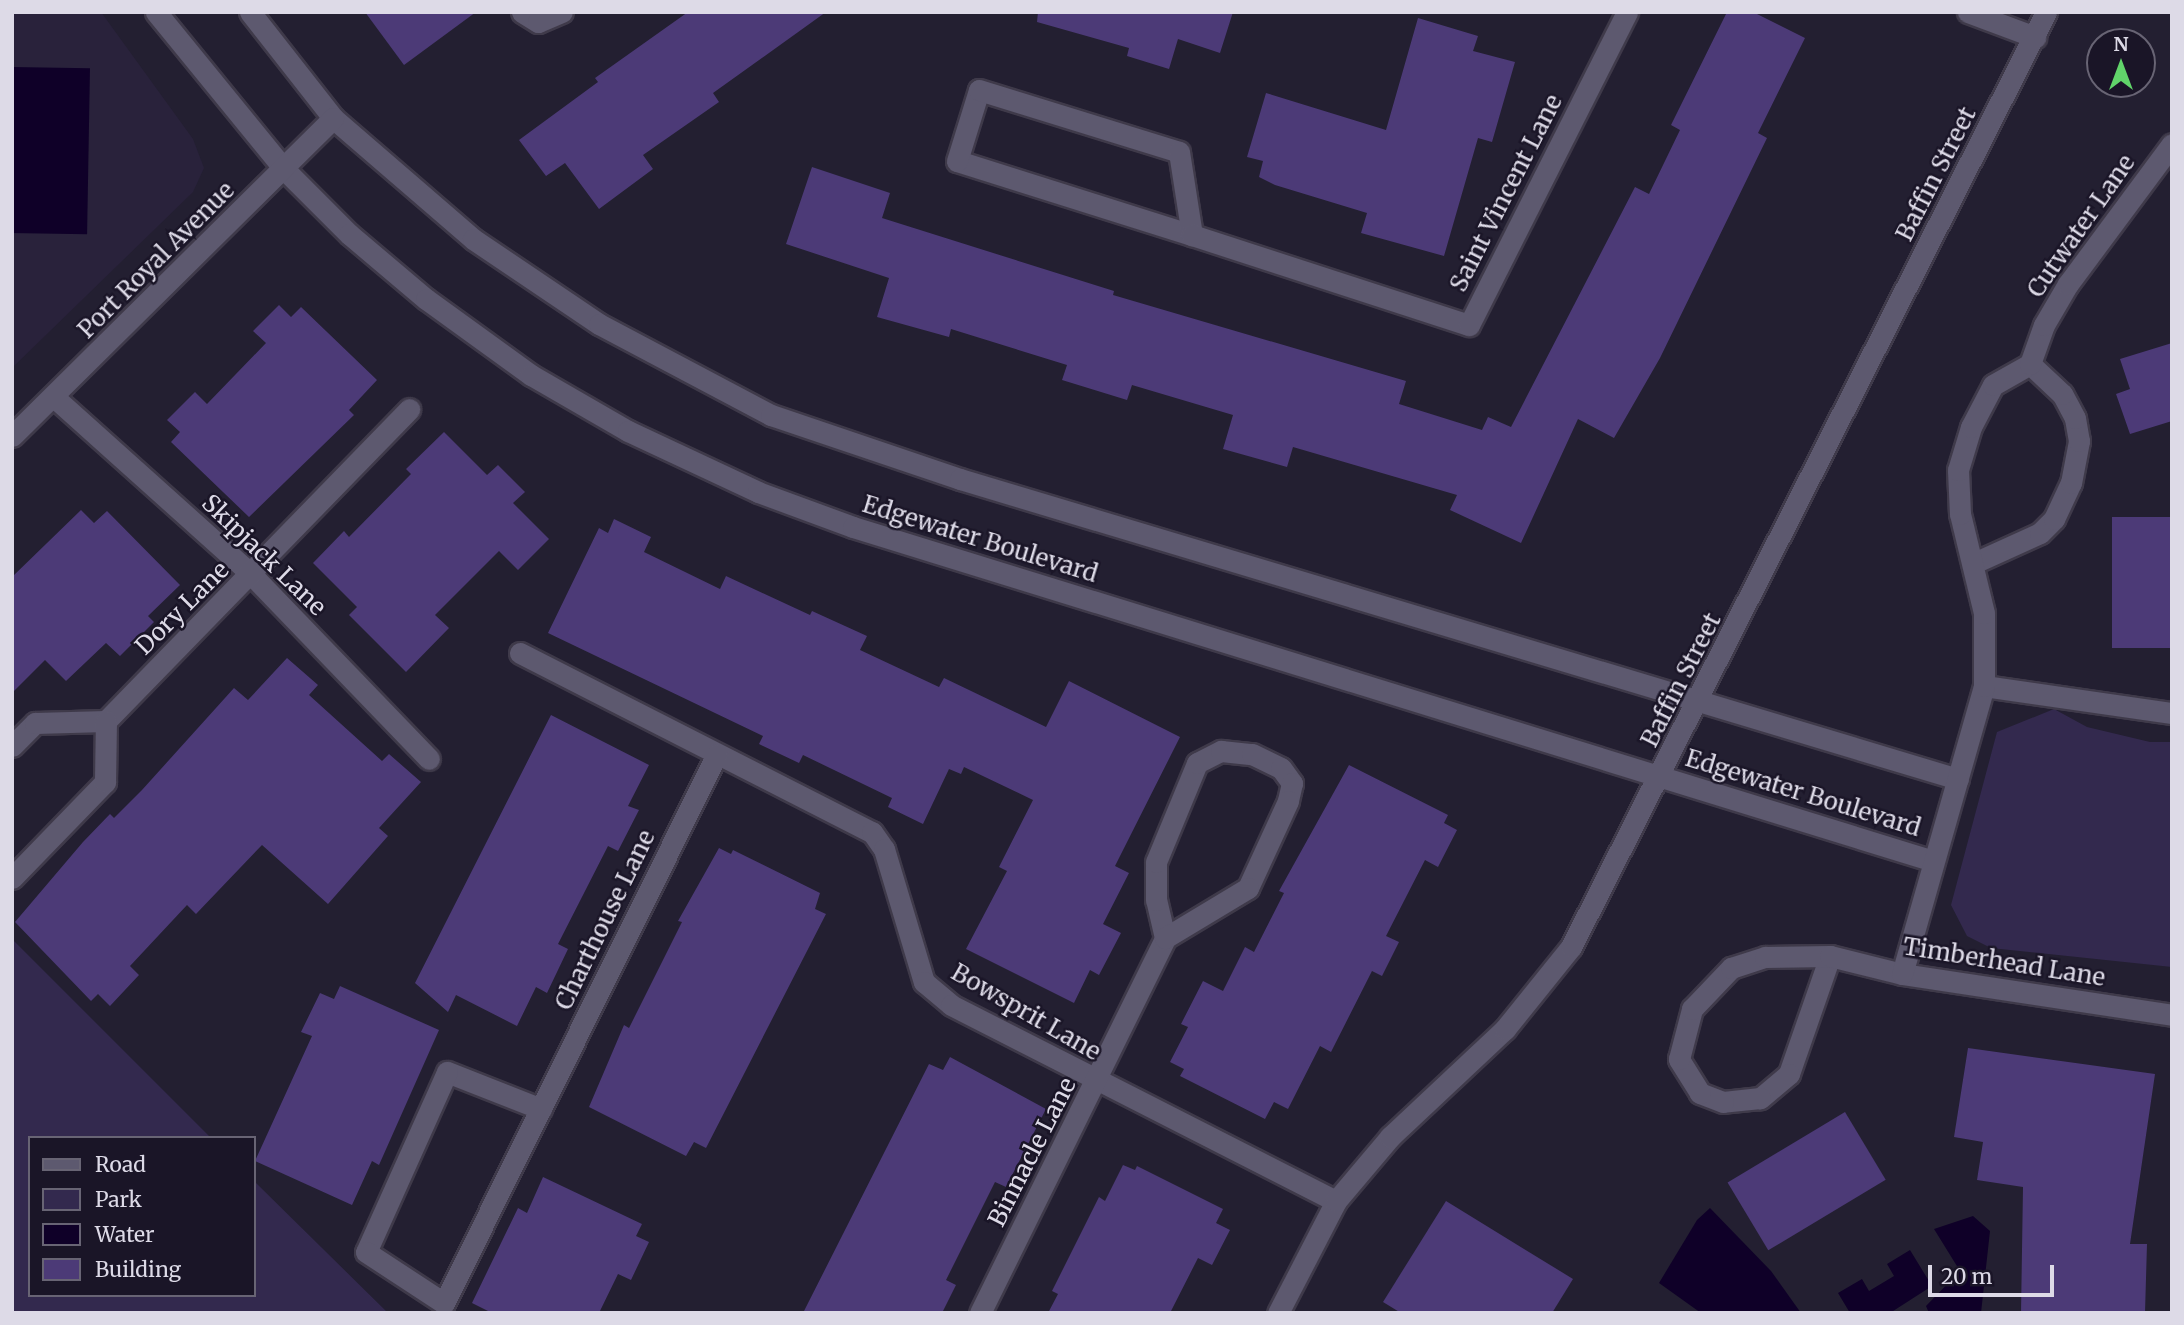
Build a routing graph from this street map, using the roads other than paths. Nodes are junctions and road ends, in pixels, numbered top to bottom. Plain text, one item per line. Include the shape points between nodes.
1 (156, 12) edge
2 (250, 12) edge
3 (522, 12) edge
4 (562, 12) edge
5 (1627, 12) edge
6 (1968, 12) edge
7 (2046, 12) edge
8 (2035, 37) junction
9 (333, 118) junction
10 (2172, 144) edge
11 (285, 170) junction
12 (1192, 235) junction
13 (2030, 363) junction
14 (55, 398) junction
15 (409, 409) dead end
16 (12, 436) edge
17 (1974, 563) junction
18 (252, 575) junction
19 (520, 653) dead end
20 (1984, 686) junction
21 (1699, 702) junction
22 (2172, 713) edge
23 (106, 721) junction
24 (12, 746) edge
25 (717, 754) junction
26 (429, 759) dead end
27 (1661, 776) junction
28 (1958, 779) junction
29 (1933, 861) junction
30 (12, 878) edge
31 (1165, 937) junction
32 (1830, 956) junction
33 (1902, 974) junction
34 (2172, 1015) edge
35 (1097, 1083) junction
36 (541, 1109) junction
37 (1336, 1201) junction
38 (980, 1313) edge
39 (1278, 1313) edge

1 - 11 street, Edgewater Boulevard
2 - 9 street
3 - 4 street via 538,22
5 - 12 street, Saint Vincent Lane via 1469,325
6 - 8 street
7 - 8 street, Baffin Street
8 - 21 street, Baffin Street
9 - 11 street, Port Royal Avenue
9 - 21 street via 474,239 587,317 771,415 960,479
10 - 13 street, Cutwater Lane via 2068,284 2044,325
11 - 14 street, Port Royal Avenue
11 - 27 street, Edgewater Boulevard via 349,234 426,299 531,375 628,431 758,492 946,556
12 - 12 street, Saint Vincent Lane via 1179,152 979,90 957,161
13 - 17 street via 1993,385 1971,427 1958,470 1960,514
13 - 17 street via 2062,394 2075,418 2079,441 2071,483 2054,519 2040,533
14 - 16 street, Port Royal Avenue
14 - 18 street, Skipjack Lane
15 - 18 street, Dory Lane
17 - 20 street via 1984,613
18 - 23 street, Dory Lane
18 - 26 street, Skipjack Lane
19 - 25 street, Bowsprit Lane
20 - 22 street
20 - 28 street
21 - 27 street, Baffin Street
21 - 28 street
23 - 24 street via 35,723
23 - 30 street via 105,782
25 - 35 street, Bowsprit Lane via 872,832 884,849 924,982 951,1005
25 - 36 street, Charthouse Lane
27 - 29 street, Edgewater Boulevard
27 - 37 street, Baffin Street via 1572,947 1505,1029 1390,1138
28 - 29 street
29 - 33 street
31 - 31 street via 1248,888 1288,801 1292,783 1281,768 1252,754 1221,751 1197,764 1156,862 1156,900
31 - 35 street, Binnacle Lane
32 - 32 street, Timberhead Lane via 1765,957 1731,968 1692,1009 1679,1059 1700,1093 1723,1102 1760,1098 1789,1074
32 - 33 street, Timberhead Lane
33 - 34 street, Timberhead Lane
35 - 37 street, Bowsprit Lane
35 - 38 street, Binnacle Lane
36 - 36 street, Charthouse Lane via 447,1072 366,1252 444,1303
37 - 39 street, Baffin Street

